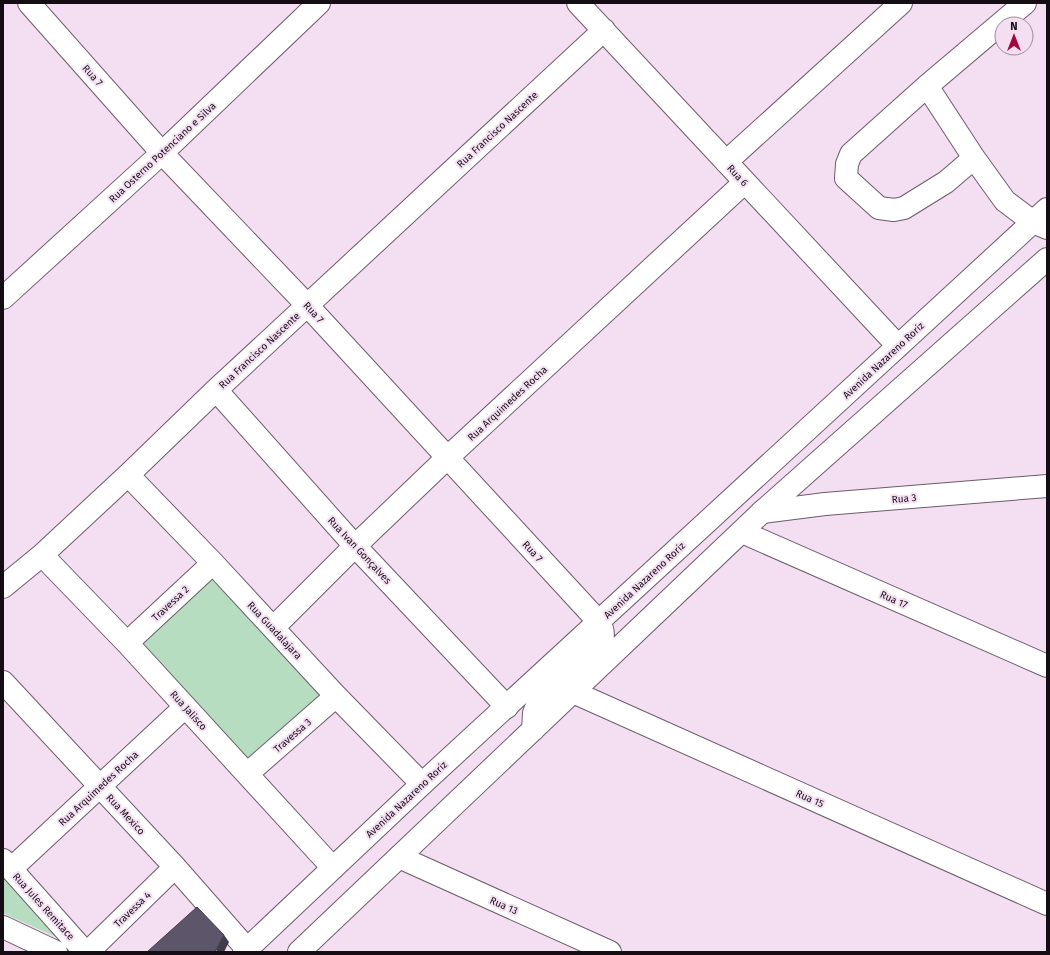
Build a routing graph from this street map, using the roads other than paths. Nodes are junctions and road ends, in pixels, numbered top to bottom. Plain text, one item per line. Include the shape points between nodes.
1 (29, 3) edge
2 (319, 3) edge
3 (578, 3) edge
4 (901, 3) edge
5 (1025, 3) edge
6 (604, 30) junction
7 (927, 86) junction
8 (162, 153) junction
9 (974, 158) junction
10 (726, 162) junction
11 (745, 182) junction
12 (1042, 219) edge
13 (1047, 258) edge
14 (3, 298) edge
15 (307, 305) junction
16 (898, 346) junction
17 (216, 390) junction
18 (447, 458) junction
19 (128, 475) junction
20 (1047, 486) edge
21 (762, 512) junction
22 (742, 532) junction
23 (356, 546) junction
24 (42, 555) junction
25 (213, 563) junction
26 (5, 580) edge
27 (599, 622) junction
28 (273, 628) junction
29 (127, 643) junction
30 (1047, 666) edge
31 (3, 682) edge
32 (574, 692) junction
33 (336, 696) junction
34 (185, 707) junction
35 (507, 707) junction
36 (533, 730) junction
37 (247, 774) junction
38 (422, 784) junction
39 (100, 786) junction
40 (399, 857) junction
41 (7, 865) edge
42 (175, 867) junction
43 (333, 868) junction
44 (1047, 904) edge
45 (3, 927) edge
46 (245, 950) edge
47 (56, 952) edge
48 (85, 952) edge
49 (88, 952) edge
50 (299, 952) edge
51 (610, 952) edge

1 - 8 street, Rua 7
2 - 8 street, Rua Osterno Potenciano e Silva
3 - 6 street, Rua 6
4 - 10 street
5 - 7 street
6 - 10 street, Rua 6
6 - 15 street, Rua Francisco Nascente
7 - 9 street
7 - 9 street via 851,154 846,178 879,208 894,210 904,208 946,182
8 - 14 street, Rua Osterno Potenciano e Silva
8 - 15 street, Rua 7
9 - 12 street via 1005,200
10 - 11 street, Rua 6
11 - 16 street, Rua 6
11 - 18 street, Rua Arquimedes Rocha
12 - 16 street, Avenida Nazareno Roriz
13 - 21 street
15 - 17 street, Rua Francisco Nascente
15 - 18 street, Rua 7
16 - 27 street, Avenida Nazareno Roriz
17 - 19 street, Rua Francisco Nascente
17 - 23 street, Rua Ivan Gonçalves
18 - 23 street, Rua Arquimedes Rocha
18 - 27 street, Rua 7
19 - 24 street, Rua Francisco Nascente
19 - 25 street, Rua Guadalajara
20 - 21 street, Rua 3 via 825,504
21 - 22 street
22 - 30 street, Rua 17
22 - 32 street
23 - 28 street, Rua Arquimedes Rocha
23 - 35 street, Rua Ivan Gonçalves
24 - 26 street, Rua Francisco Nascente
24 - 29 street, Rua Jalisco
25 - 28 street, Rua Guadalajara
25 - 29 street, Travessa 2
27 - 35 street, Avenida Nazareno Roriz
27 - 36 street via 603,632 602,641 539,701 534,713
28 - 33 street, Rua Guadalajara
29 - 34 street, Rua Jalisco
31 - 39 street, Rua Mexico
32 - 36 street
32 - 44 street, Rua 15
33 - 37 street, Travessa 3
33 - 38 street, Rua Guadalajara
34 - 37 street, Rua Jalisco
34 - 39 street, Rua Arquimedes Rocha
35 - 38 street, Avenida Nazareno Roriz
36 - 40 street
37 - 43 street, Rua Jalisco
38 - 43 street, Avenida Nazareno Roriz
39 - 41 street, Rua Arquimedes Rocha
39 - 42 street, Rua Mexico
40 - 50 street
40 - 51 street, Rua 13
41 - 48 street, Rua Jules Remitace
42 - 46 street, Rua Mexico
42 - 49 street, Travessa 4
43 - 46 street, Avenida Nazareno Roriz
45 - 47 street

